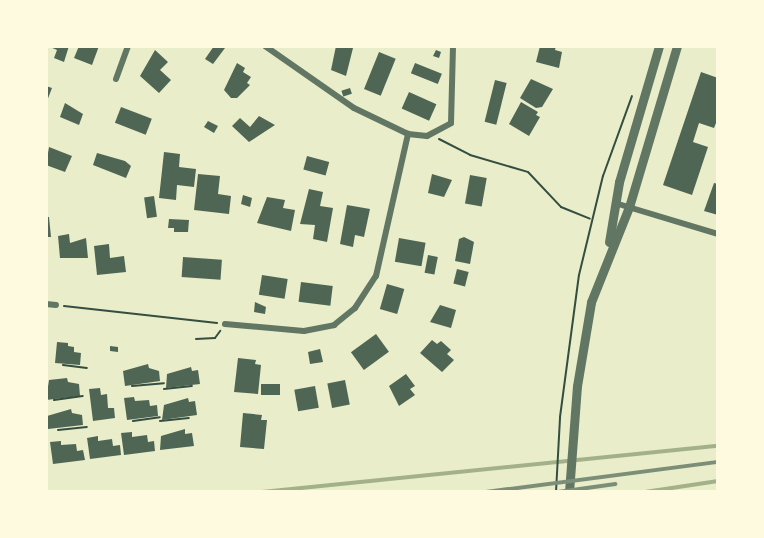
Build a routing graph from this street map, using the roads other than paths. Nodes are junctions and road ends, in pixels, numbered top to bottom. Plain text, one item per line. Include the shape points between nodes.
1 (128, 46) edge
2 (265, 46) edge
3 (453, 46) edge
4 (659, 46) edge
5 (677, 46) edge
6 (116, 79) dead end
7 (408, 134) junction
8 (614, 202) junction
9 (629, 207) junction
10 (717, 234) edge
11 (608, 253) junction
12 (46, 304) edge
13 (56, 305) road end
14 (225, 324) road end
15 (569, 492) edge

1 - 6 street
2 - 7 street via 354,108
3 - 7 street via 451,123 431,135
4 - 8 street
5 - 9 street
7 - 14 street via 376,276 355,308 334,325 304,331
8 - 9 street
8 - 11 street
9 - 10 street
9 - 11 street
11 - 15 street via 586,327 573,417
12 - 13 street

